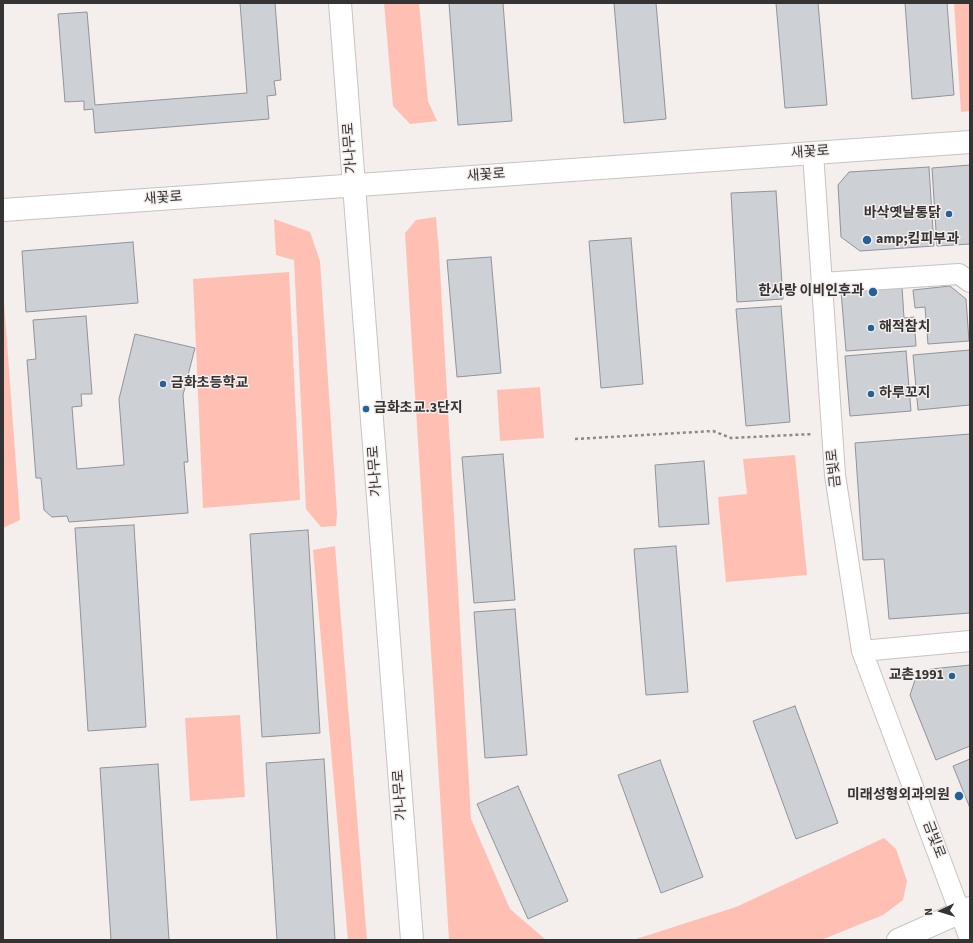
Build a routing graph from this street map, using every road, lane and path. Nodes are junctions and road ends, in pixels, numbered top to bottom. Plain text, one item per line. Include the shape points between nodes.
1 (340, 3) edge
2 (970, 142) edge
3 (813, 153) junction
4 (354, 186) junction
5 (3, 205) edge
6 (970, 282) edge
7 (822, 284) junction
8 (832, 434) junction
9 (575, 439) dead end
10 (970, 641) edge
11 (862, 652) junction
12 (965, 910) edge
13 (970, 938) edge
14 (412, 940) edge
15 (898, 940) edge

1 - 4 street, 가나무로
2 - 3 street, 새꽃로
3 - 4 street, 새꽃로
3 - 7 street, 금빛로
4 - 5 street, 새꽃로
4 - 14 street, 가나무로
6 - 7 street via 959,274
7 - 8 street, 금빛로
8 - 9 path via 731,438 713,431
8 - 11 street, 금빛로 via 835,475
10 - 11 street
11 - 12 street, 금빛로
12 - 13 street, 금빛로
12 - 15 street

